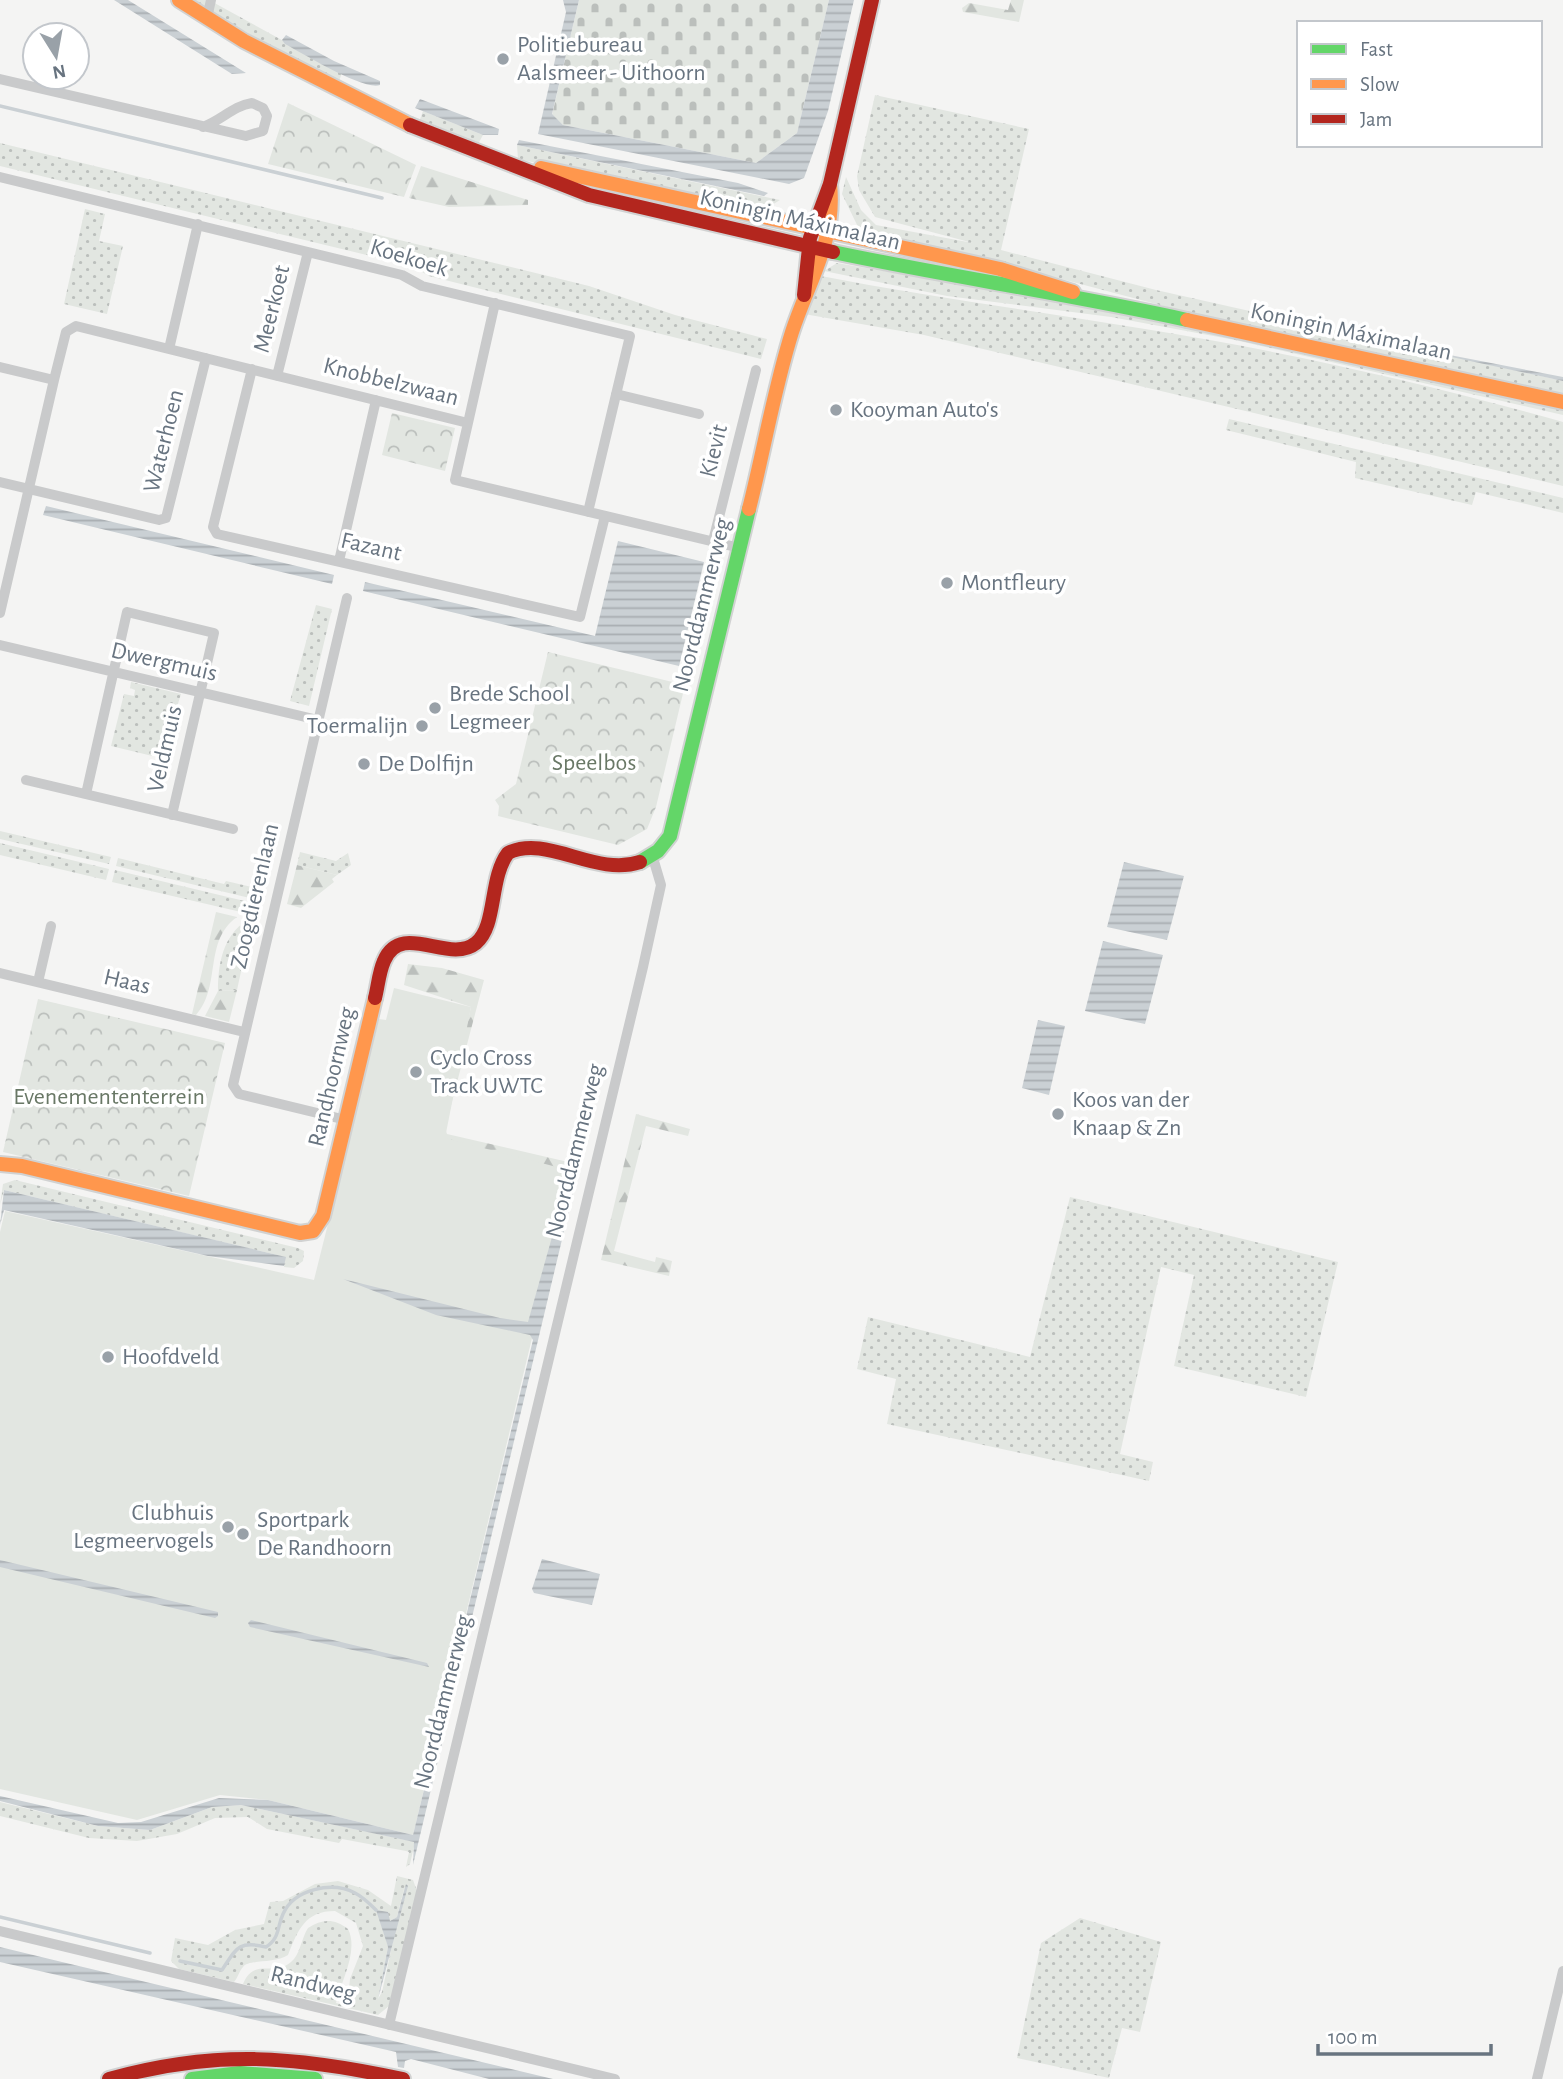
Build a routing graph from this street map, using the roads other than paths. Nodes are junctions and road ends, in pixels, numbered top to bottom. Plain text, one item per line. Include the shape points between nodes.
1 (179, 0) edge
2 (211, 0) edge
3 (872, 0) edge
4 (207, 18) junction
5 (0, 79) edge
6 (204, 127) junction
7 (509, 162) junction
8 (0, 177) edge
9 (198, 224) junction
10 (820, 231) junction
11 (817, 249) junction
12 (308, 252) junction
13 (1087, 298) junction
14 (495, 303) junction
15 (169, 349) junction
16 (206, 358) junction
17 (0, 367) edge
18 (252, 369) junction
19 (757, 370) dead end
20 (277, 376) junction
21 (54, 380) junction
22 (616, 394) junction
23 (376, 400) junction
24 (1563, 402) edge
25 (699, 414) dead end
26 (468, 423) junction
27 (0, 482) edge
28 (29, 489) junction
29 (588, 512) junction
30 (605, 516) junction
31 (713, 541) junction
32 (740, 548) junction
33 (339, 561) junction
34 (347, 598) dead end
35 (0, 613) edge
36 (0, 645) edge
37 (115, 672) junction
38 (200, 692) junction
39 (318, 720) junction
40 (26, 780) dead end
41 (86, 794) junction
42 (172, 815) junction
43 (233, 829) dead end
44 (653, 858) junction
45 (51, 926) dead end
46 (0, 973) edge
47 (38, 982) junction
48 (244, 1032) junction
49 (346, 1120) junction
50 (0, 1164) edge
51 (0, 1931) edge
52 (1563, 1971) edge
53 (389, 2025) junction
54 (109, 2079) edge
55 (192, 2079) edge
56 (314, 2079) edge
57 (403, 2079) edge
58 (615, 2079) edge
59 (1536, 2079) edge

1 - 4 main road, Koningin Máximalaan
2 - 4 street
3 - 10 main road, Noorddammerweg via 830,184 818,209
4 - 7 main road, Koningin Máximalaan via 368,107
5 - 6 street
6 - 6 street via 256,135 263,131 267,116 263,108 251,103
7 - 10 main road, Koningin Máximalaan
7 - 11 main road, Koningin Máximalaan via 589,195
8 - 9 street, Koekoek
9 - 12 street, Koekoek
9 - 15 street
10 - 11 main road, Noorddammerweg
10 - 13 main road, Koningin Máximalaan via 1000,269
11 - 13 main road, Koningin Máximalaan via 977,282
11 - 32 main road, Noorddammerweg
12 - 14 street, Koekoek
12 - 20 street, Meerkoet
13 - 24 main road, Koningin Máximalaan
14 - 22 street, Koekoek via 630,336
14 - 26 street
15 - 16 street, Knobbelzwaan
15 - 21 street, Knobbelzwaan via 72,327 66,332
16 - 18 street, Knobbelzwaan
16 - 28 street, Waterhoen via 166,518
17 - 21 street
18 - 20 street, Knobbelzwaan
18 - 33 street, Fazant via 213,530
19 - 31 street, Kievit
20 - 23 street, Knobbelzwaan
21 - 28 street
22 - 25 street
22 - 29 street, Koekoek
23 - 26 street, Knobbelzwaan
23 - 33 street
26 - 29 street, Knobbelzwaan via 455,480
27 - 28 street
28 - 35 street
29 - 30 street, Knobbelzwaan
30 - 31 street, Knobbelzwaan
30 - 33 street, Fazant via 580,617
31 - 32 street, Knobbelzwaan
32 - 44 main road, Noorddammerweg via 670,836
34 - 39 street, Zoogdierenlaan
36 - 37 street, Dwergmuis
37 - 38 street, Dwergmuis
37 - 38 street, Veldmuis via 127,612 214,633
37 - 41 street
38 - 39 street, Dwergmuis
38 - 42 street, Veldmuis
39 - 48 street, Zoogdierenlaan
40 - 41 street, Veldmuis
41 - 42 street, Veldmuis
42 - 43 street, Veldmuis
44 - 49 main road, Randhoornweg via 636,866 613,866 520,847 503,860 483,935 473,946 457,951 411,941 394,946 384,960
44 - 53 street, Noorddammerweg via 661,885 643,967
45 - 47 street
46 - 47 street, Haas
47 - 48 street, Haas
48 - 49 street, Zoogdierenlaan via 234,1090
49 - 50 main road, Randhoornweg via 321,1221 306,1233
51 - 53 street, Randweg
52 - 59 street
53 - 58 street, Randweg
54 - 57 main road via 172,2062 239,2055 315,2060
55 - 56 main road via 240,2073

